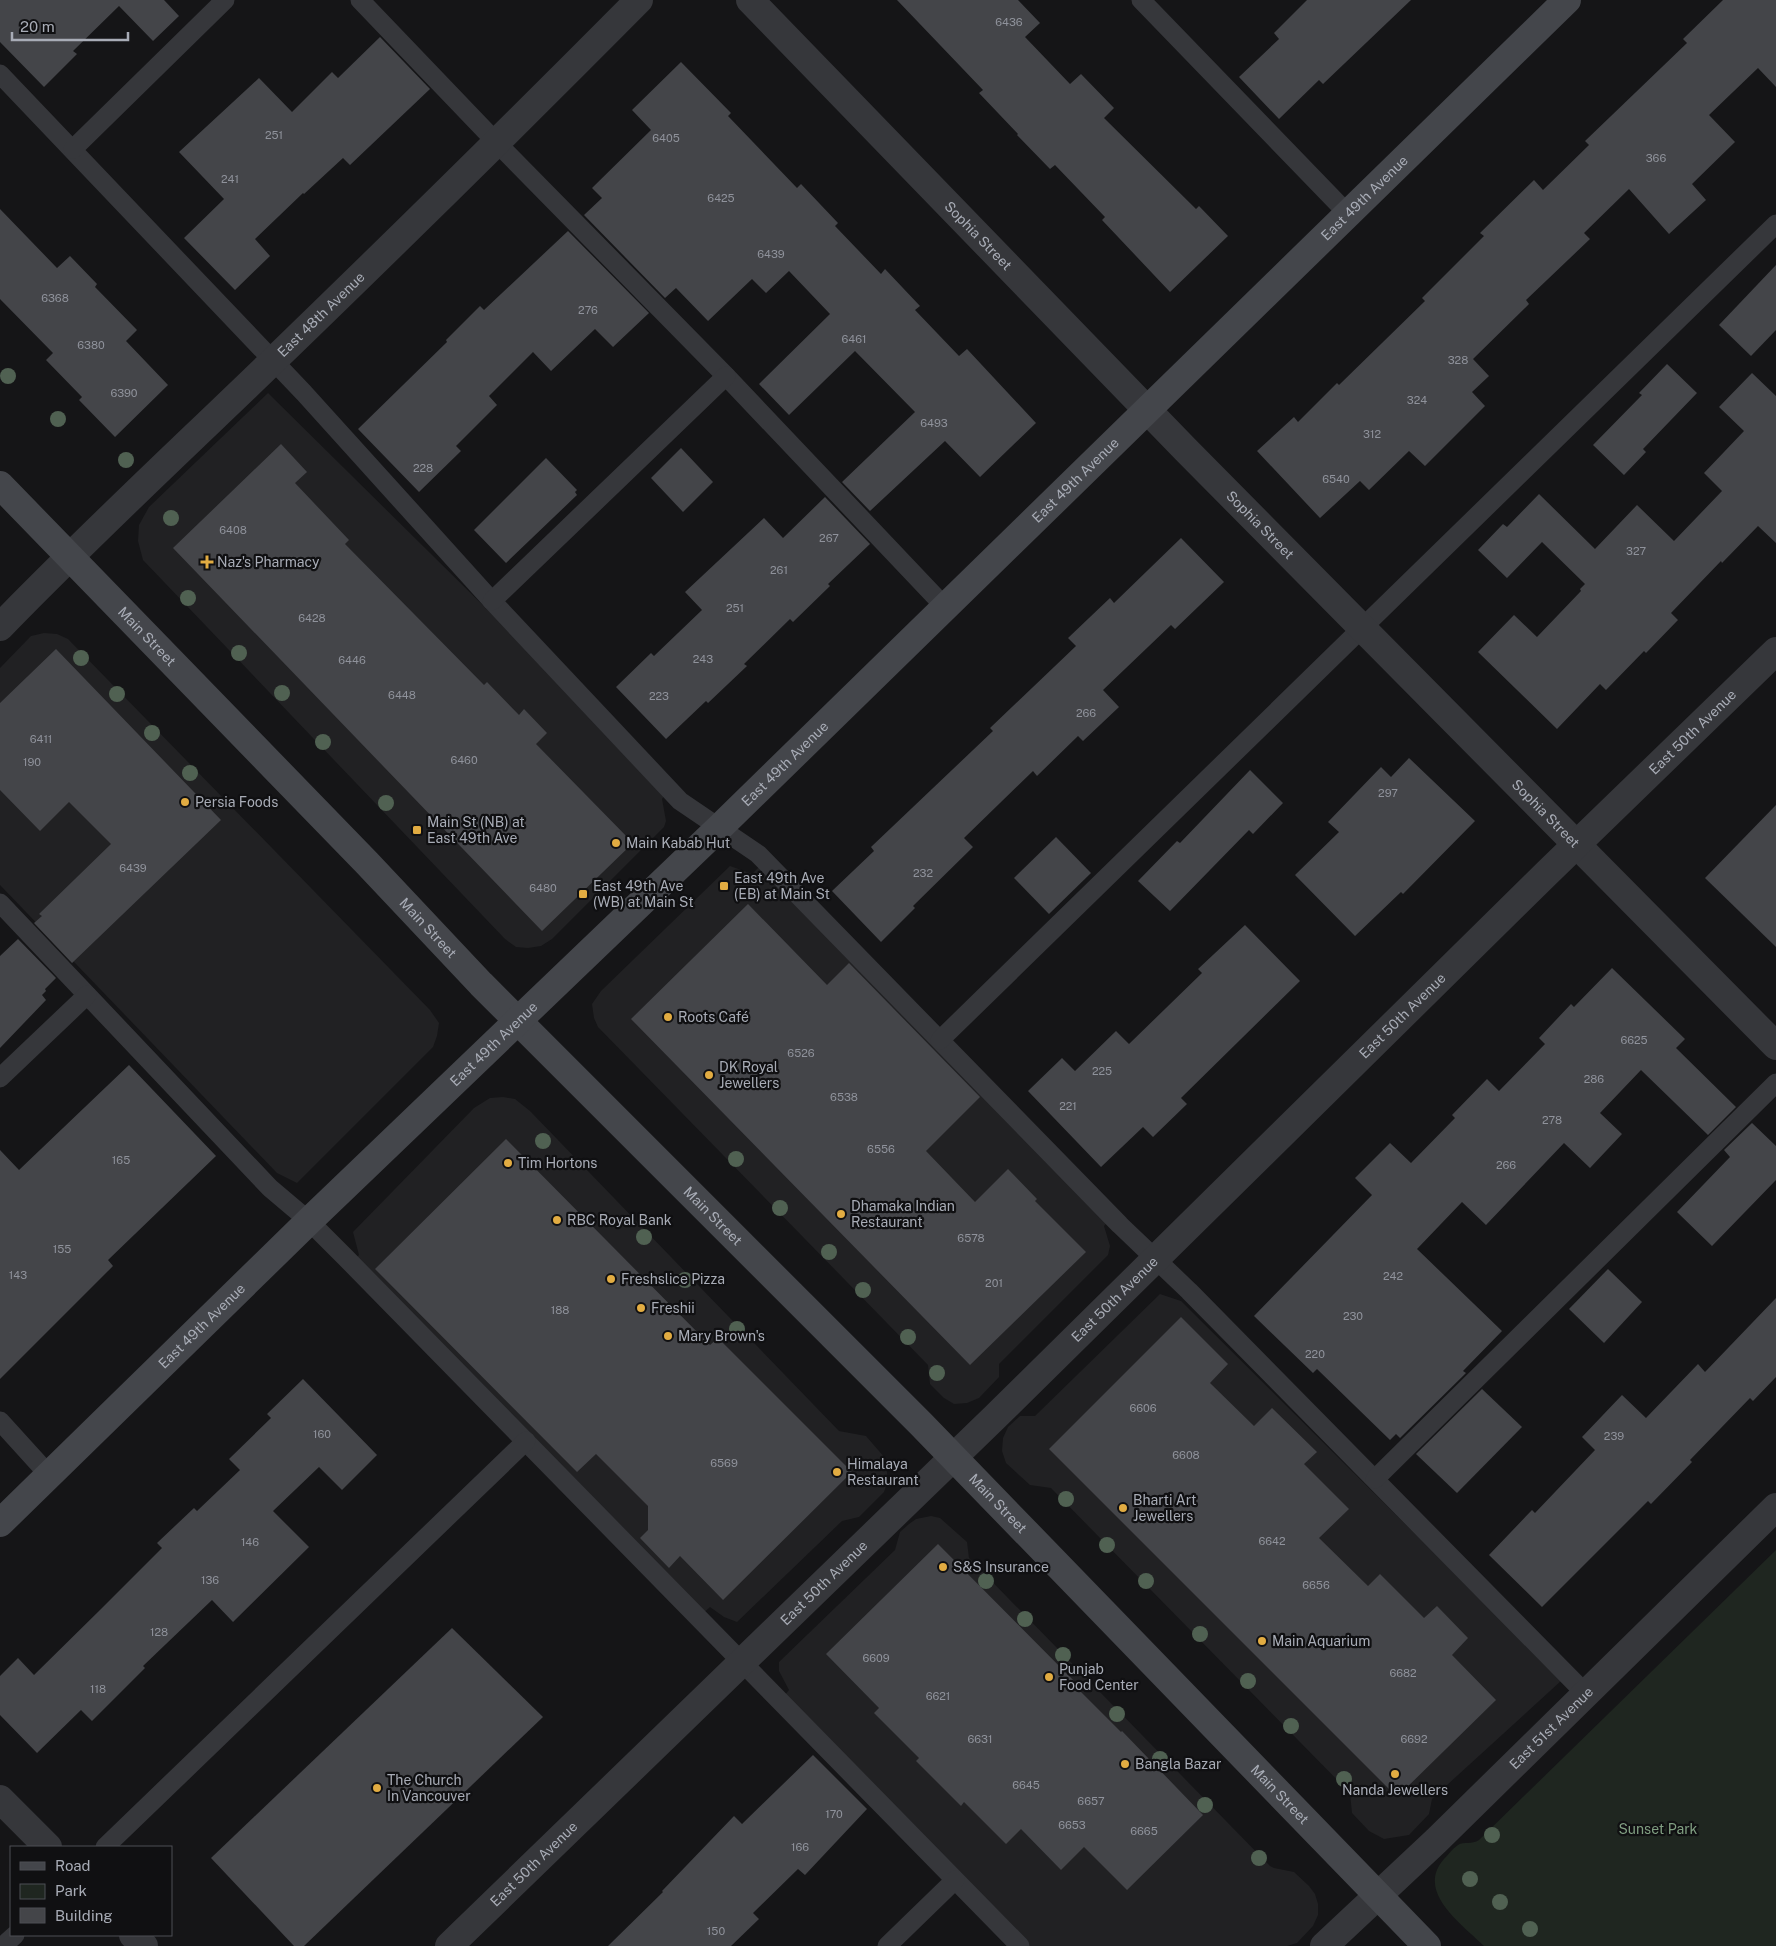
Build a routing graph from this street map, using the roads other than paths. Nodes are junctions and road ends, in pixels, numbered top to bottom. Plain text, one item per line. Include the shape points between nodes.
1 (225, 0) edge
2 (360, 0) edge
3 (639, 0) edge
4 (750, 0) edge
5 (1141, 0) edge
6 (1559, 3) edge
7 (0, 74) edge
8 (497, 143) junction
9 (73, 149) junction
10 (1348, 214) junction
11 (1776, 224) edge
12 (273, 361) junction
13 (726, 376) junction
14 (1147, 410) junction
15 (0, 485) edge
16 (69, 556) junction
17 (492, 601) junction
18 (945, 607) junction
19 (0, 627) edge
20 (1362, 628) junction
21 (1776, 651) edge
22 (720, 827) junction
23 (1577, 845) junction
24 (0, 903) edge
25 (87, 995) junction
26 (518, 1020) junction
27 (940, 1040) junction
28 (1776, 1046) edge
29 (0, 1078) edge
30 (1776, 1083) edge
31 (309, 1221) junction
32 (1155, 1258) junction
33 (0, 1421) edge
34 (526, 1441) junction
35 (953, 1457) junction
36 (49, 1475) junction
37 (1375, 1479) junction
38 (1776, 1507) edge
39 (0, 1523) edge
40 (742, 1662) junction
41 (1585, 1693) junction
42 (0, 1799) edge
43 (47, 1846) edge
44 (106, 1846) edge
45 (955, 1880) junction
46 (1377, 1896) junction
47 (14, 1936) edge
48 (134, 1936) edge
49 (3, 1946) edge
50 (144, 1946) edge
51 (449, 1946) edge
52 (887, 1946) edge
53 (1020, 1946) edge
54 (1324, 1946) edge
55 (1427, 1946) edge

1 - 9 lane
2 - 8 lane
3 - 8 street, East 48th Avenue
4 - 14 street, Sophia Street
5 - 10 lane
6 - 10 street, East 49th Avenue
7 - 9 lane
8 - 12 street, East 48th Avenue
8 - 13 lane
9 - 12 lane
10 - 14 street, East 49th Avenue
11 - 20 lane
12 - 16 street, East 48th Avenue
12 - 17 lane
13 - 17 lane
13 - 18 lane
14 - 18 street, East 49th Avenue
14 - 20 street, Sophia Street
15 - 16 street, Main Street
16 - 19 street, East 48th Avenue
16 - 26 street, Main Street
17 - 22 lane via 680,801
18 - 22 street, East 49th Avenue
20 - 23 street, Sophia Street
20 - 27 lane
21 - 23 street, East 50th Avenue
22 - 26 street, East 49th Avenue
22 - 27 lane via 758,854
23 - 28 street, Sophia Street
23 - 32 street, East 50th Avenue
24 - 25 lane
25 - 29 lane
25 - 31 lane via 270,1188
26 - 31 street, East 49th Avenue
26 - 35 street, Main Street
27 - 32 lane
30 - 37 lane
31 - 34 lane
31 - 36 street, East 49th Avenue
32 - 35 street, East 50th Avenue
32 - 37 lane
33 - 36 lane
34 - 40 lane
34 - 44 lane
35 - 40 street, East 50th Avenue
35 - 46 street, Main Street
36 - 39 street, East 49th Avenue
37 - 41 lane
38 - 41 street, East 51st Avenue
40 - 45 lane
40 - 51 street, East 50th Avenue
41 - 46 street, East 51st Avenue
42 - 43 street
45 - 52 lane
45 - 53 lane
46 - 54 street, East 51st Avenue
46 - 55 street, Main Street
47 - 49 lane
48 - 50 street

